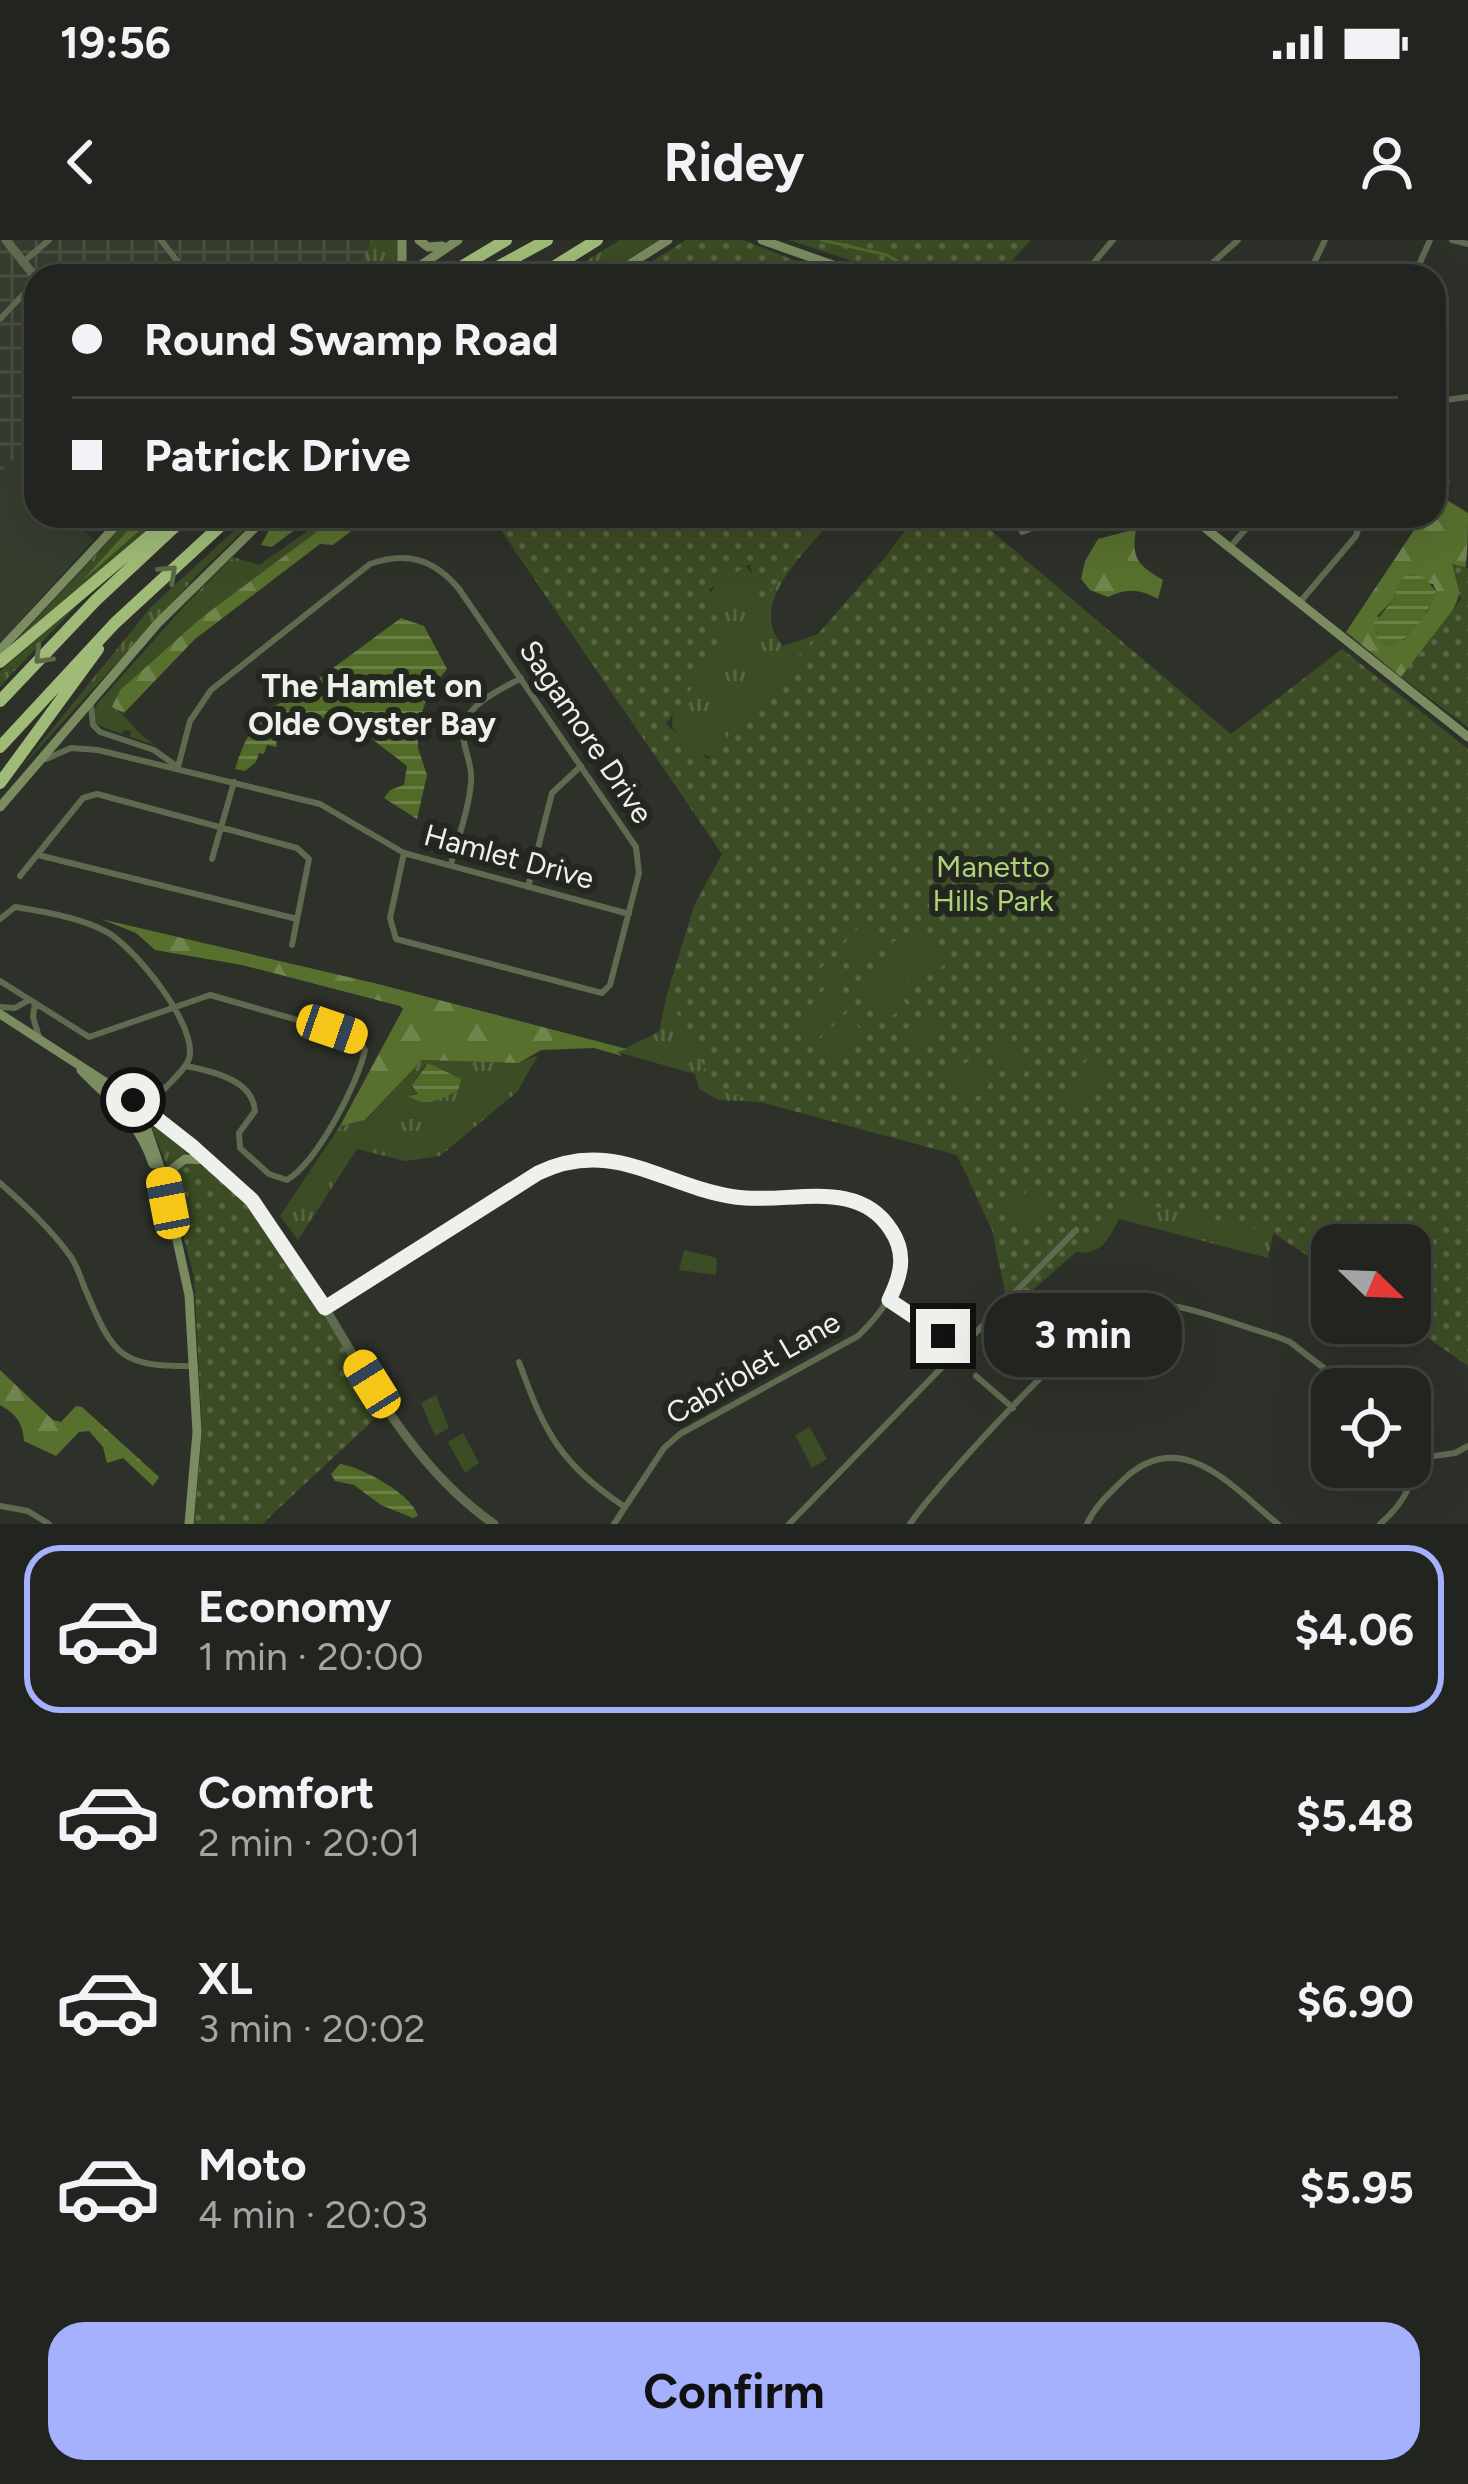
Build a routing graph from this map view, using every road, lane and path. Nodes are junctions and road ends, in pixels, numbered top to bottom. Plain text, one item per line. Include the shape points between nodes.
1 (6, 240) edge
2 (50, 240) edge
3 (161, 240) edge
4 (419, 240) edge
5 (455, 240) edge
6 (506, 240) edge
7 (548, 240) edge
8 (597, 240) edge
9 (668, 240) edge
10 (762, 240) edge
11 (1113, 240) edge
12 (1238, 240) edge
13 (1452, 240) edge
14 (1468, 244) edge
15 (23, 262) joint
16 (179, 264) edge
17 (419, 264) edge
18 (466, 264) edge
19 (503, 264) edge
20 (511, 264) edge
21 (558, 264) edge
22 (630, 264) edge
23 (830, 264) edge
24 (1093, 264) edge
25 (1211, 264) edge
26 (24, 292) edge
27 (0, 319) edge
28 (1468, 398) edge
29 (1446, 400) dead end
30 (114, 528) edge
31 (159, 528) edge
32 (173, 528) edge
33 (219, 528) edge
34 (255, 528) edge
35 (1032, 528) edge
36 (1204, 528) edge
37 (1247, 528) edge
38 (1360, 528) edge
39 (1022, 532) dead end
40 (1229, 549) junction
41 (1297, 604) junction
42 (115, 623) junction
43 (0, 650) edge
44 (0, 662) edge
45 (520, 678) junction
46 (98, 692) junction
47 (0, 701) edge
48 (106, 734) junction
49 (1468, 737) edge
50 (0, 747) edge
51 (101, 751) junction
52 (581, 766) junction
53 (178, 767) junction
54 (33, 768) junction
55 (234, 782) junction
56 (0, 783) edge
57 (0, 807) edge
58 (222, 828) junction
59 (404, 853) junction
60 (36, 854) junction
61 (212, 859) dead end
62 (451, 866) junction
63 (20, 876) dead end
64 (528, 887) junction
65 (628, 914) junction
66 (0, 919) edge
67 (297, 919) junction
68 (292, 945) dead end
69 (0, 981) edge
70 (32, 1001) junction
71 (175, 1006) junction
72 (0, 1011) edge
73 (40, 1040) junction
74 (69, 1057) junction
75 (186, 1066) junction
76 (145, 1114) junction
77 (139, 1132) junction
78 (209, 1160) junction
79 (163, 1176) junction
80 (0, 1183) edge
81 (168, 1203) junction
82 (1076, 1230) dead end
83 (889, 1300) junction
84 (325, 1308) junction
85 (943, 1336) dead end
86 (519, 1362) dead end
87 (194, 1366) junction
88 (1324, 1368) edge
89 (976, 1376) dead end
90 (1013, 1408) junction
91 (1468, 1446) edge
92 (1431, 1454) edge
93 (1407, 1488) edge
94 (0, 1506) edge
95 (625, 1507) junction
96 (49, 1524) edge
97 (189, 1524) edge
98 (494, 1524) edge
99 (614, 1524) edge
100 (789, 1524) edge
101 (910, 1524) edge
102 (1087, 1524) edge
103 (1278, 1524) edge
104 (1380, 1524) edge

1 - 15 street
2 - 15 street
3 - 16 street
4 - 5 main road via 433,248
5 - 17 main road
6 - 18 highway
7 - 19 highway
7 - 20 highway
8 - 21 highway
9 - 22 main road
10 - 23 main road
11 - 24 street
12 - 25 street
13 - 14 street
26 - 27 street
28 - 29 street
30 - 43 main road
31 - 44 highway
32 -> 47 highway
42 -> 33 highway
34 - 46 main road
35 - 39 street
36 - 40 main road
37 - 40 street
38 - 41 street
40 - 41 main road
41 - 49 main road
42 - 50 highway
42 - 56 highway
45 - 52 street, Sagamore Drive
45 - 53 street, Sagamore Drive via 447,574 428,561 391,557 349,578 212,691 190,721
45 - 62 street via 476,704 468,718 471,787
46 - 48 street via 91,716
46 - 54 main road
48 - 51 street
48 - 53 street, Hamlet Drive via 154,749
51 - 53 street, Hamlet Drive
51 - 54 street, Hamlet Drive via 57,751
52 - 64 street via 552,793
52 - 65 street, Sagamore Drive via 640,859
53 - 55 street, Hamlet Drive
54 - 57 main road
55 - 58 street
55 - 59 street, Hamlet Drive via 320,804
58 - 60 street via 98,794 83,798
58 - 61 street
58 - 67 street via 297,848 309,859
59 - 62 street, Hamlet Drive
59 - 65 street, Sagamore Drive via 390,918 396,939 406,943 602,994
60 - 63 street
60 - 67 street
62 - 64 street, Hamlet Drive
64 - 65 street, Hamlet Drive
66 - 71 street via 15,908 109,932
67 - 68 street
69 - 70 street
70 - 71 street via 89,1037
70 - 72 street
70 - 73 street
71 - 75 street via 190,1045
71 - 75 street via 214,996 357,1037 365,1050 326,1134 287,1180 240,1148 239,1132 255,1111 250,1094 221,1073
72 - 73 main road
73 - 74 main road
74 - 76 main road
74 - 77 main road
75 - 76 street
76 - 77 street
76 - 78 street
76 - 79 main road
77 - 81 main road
78 - 79 main road via 184,1159
78 - 84 street via 260,1209
79 - 81 main road
80 - 87 street via 73,1259 104,1334 121,1353 142,1365
81 - 87 main road via 188,1281
82 - 100 street
83 - 84 street via 901,1250 872,1208 838,1196 734,1197 599,1158 538,1173
83 - 85 street
83 - 95 street, Cabriolet Lane via 858,1336 680,1434
84 - 98 street via 422,1458
86 - 95 street via 558,1451
87 - 97 main road
88 - 90 street via 1290,1342 1158,1303 1133,1304 1103,1318
89 - 90 street
90 - 101 street
91 - 92 street
93 - 104 street
94 - 96 street
95 - 99 street, Cabriolet Lane
102 - 103 street via 1131,1472 1164,1457 1201,1463

